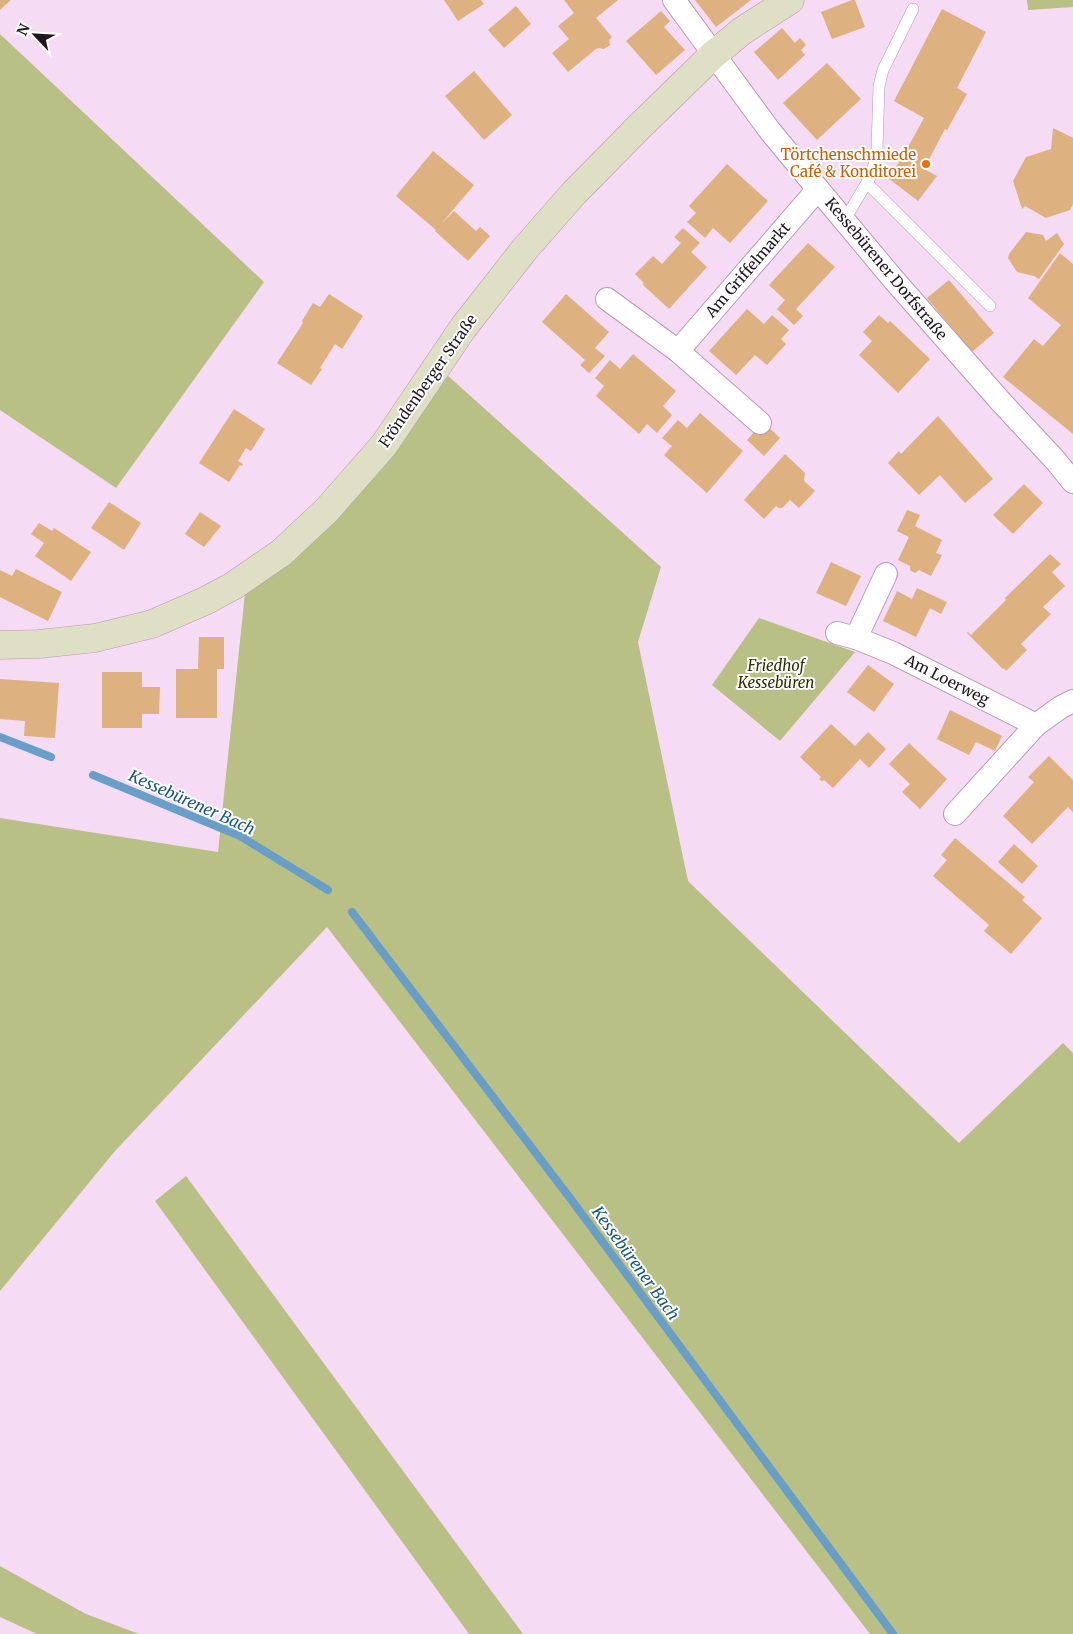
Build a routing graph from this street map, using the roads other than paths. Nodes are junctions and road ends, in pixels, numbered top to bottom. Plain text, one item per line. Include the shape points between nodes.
1 (674, 0) edge
2 (790, 0) edge
3 (913, 9) dead end
4 (713, 55) junction
5 (867, 183) junction
6 (818, 189) junction
7 (844, 220) junction
8 (607, 299) dead end
9 (990, 306) dead end
10 (678, 351) junction
11 (760, 423) dead end
12 (1073, 482) edge
13 (886, 574) dead end
14 (0, 645) edge
15 (1073, 701) edge
16 (1036, 725) junction
17 (954, 814) dead end

1 - 4 street, Kessebürener Dorfstraße
2 - 4 main road, Fröndenberger Straße via 742,31
3 - 5 lane via 883,70 879,86 877,149
4 - 6 street, Kessebürener Dorfstraße
4 - 14 main road, Fröndenberger Straße via 581,186 524,250 463,328 384,445 327,510 281,553 233,586 152,624 95,638
5 - 7 lane
5 - 9 lane
6 - 7 street, Kessebürener Dorfstraße
6 - 10 street, Am Griffelmarkt
7 - 12 street, Kessebürener Dorfstraße
8 - 10 street
10 - 11 street
13 - 16 street, Am Loerweg via 847,636 893,652
15 - 16 street
16 - 17 street

